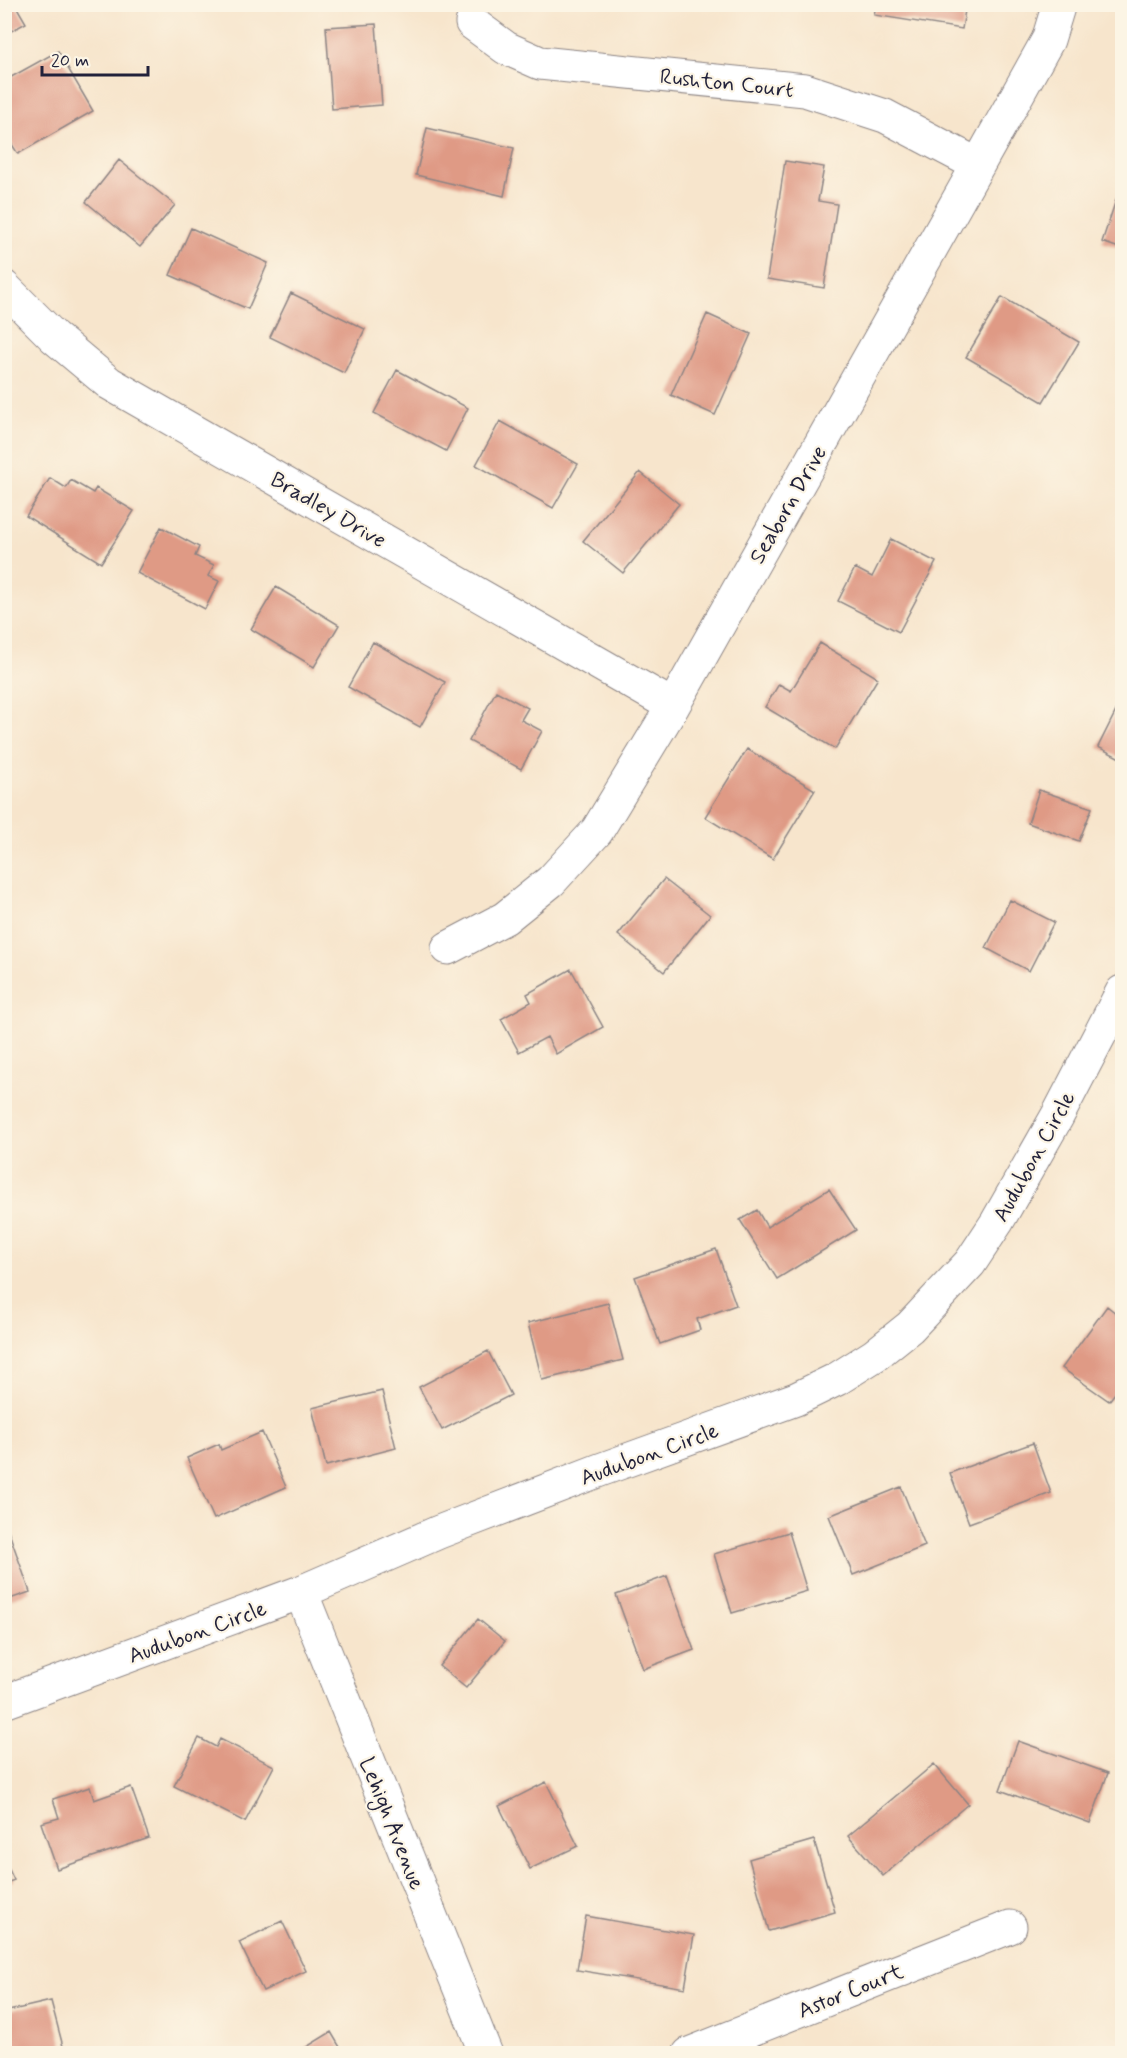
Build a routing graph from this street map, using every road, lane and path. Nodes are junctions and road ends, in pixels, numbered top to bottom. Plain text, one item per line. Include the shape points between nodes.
1 (1059, 4) edge
2 (472, 23) dead end
3 (978, 165) junction
4 (4, 287) edge
5 (673, 706) junction
6 (448, 948) dead end
7 (1122, 992) edge
8 (301, 1592) junction
9 (4, 1702) edge
10 (1010, 1927) dead end
11 (486, 2054) edge
12 (689, 2054) edge

1 - 3 street, Seaborn Drive via 1048,40
2 - 3 street, Rushton Court via 506,48 540,63 805,90 885,116
3 - 5 street, Seaborn Drive
4 - 5 street, Bradley Drive via 108,383
5 - 6 street, Seaborn Drive via 597,831 550,881 506,918
7 - 8 street, Audubon Circle via 1058,1115 970,1263 910,1327 875,1355 796,1399 460,1524
8 - 9 street, Audubon Circle
8 - 11 street, Lehigh Avenue
10 - 12 street, Astor Court

